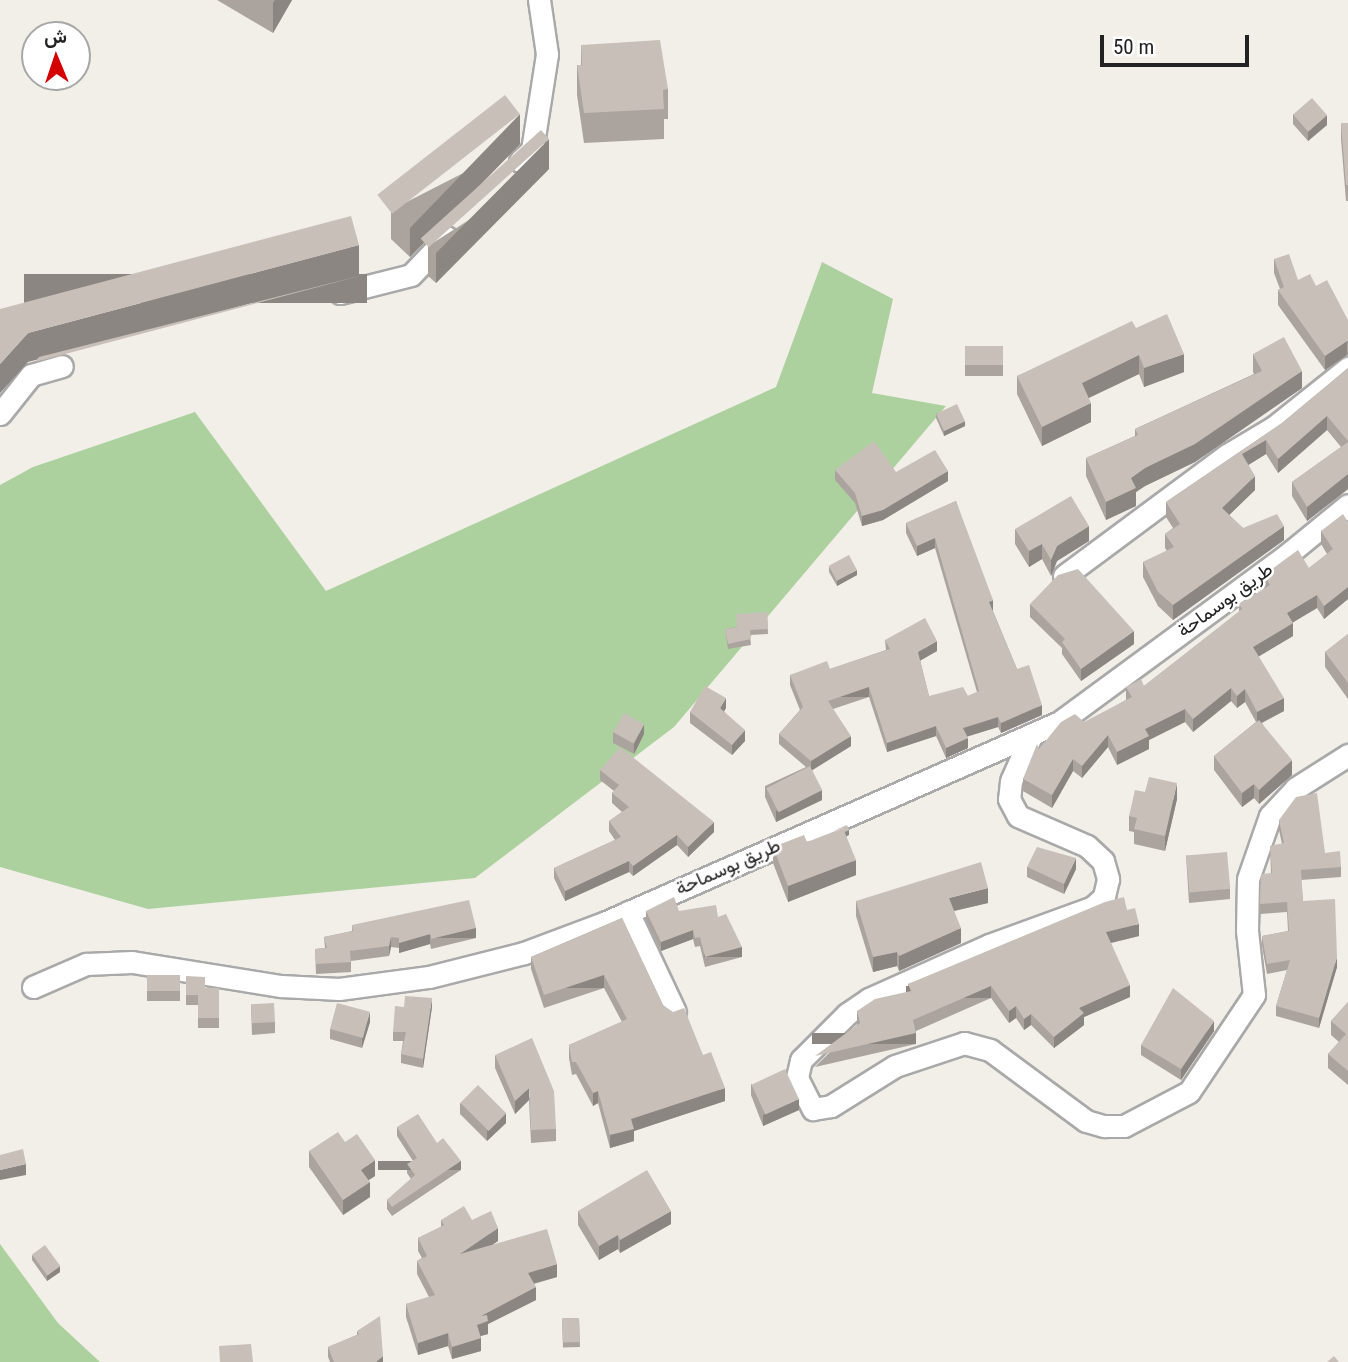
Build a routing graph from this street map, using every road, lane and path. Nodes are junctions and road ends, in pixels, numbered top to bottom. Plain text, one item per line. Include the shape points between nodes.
1 (539, 0) edge
2 (504, 178) edge
3 (467, 217) edge
4 (319, 299) edge
5 (83, 361) edge
6 (1348, 368) edge
7 (0, 414) edge
8 (1348, 505) edge
9 (1064, 576) edge
10 (1032, 734) junction
11 (1348, 755) edge
12 (628, 912) junction
13 (33, 986) dead end
14 (675, 1012) edge

1 - 2 street via 547,54 531,149
3 - 4 street via 411,275
5 - 7 street via 31,374
6 - 9 street via 1274,428 1227,455
8 - 10 street, طريق بوسماحة via 1289,554 1060,721
10 - 11 street via 1011,781 1009,799 1017,816 1087,846 1103,861 1108,880 1104,897 1093,907 881,994 847,1014 801,1060 797,1078 813,1109 831,1106 895,1066 964,1043 990,1050 1086,1121 1104,1126 1124,1126 1189,1092 1254,996 1247,930 1248,878 1270,816 1296,789
10 - 12 street, طريق بوسماحة
12 - 13 street, طريق بوسماحة via 524,953 429,977 339,989 282,986 132,962 86,964
12 - 14 street

